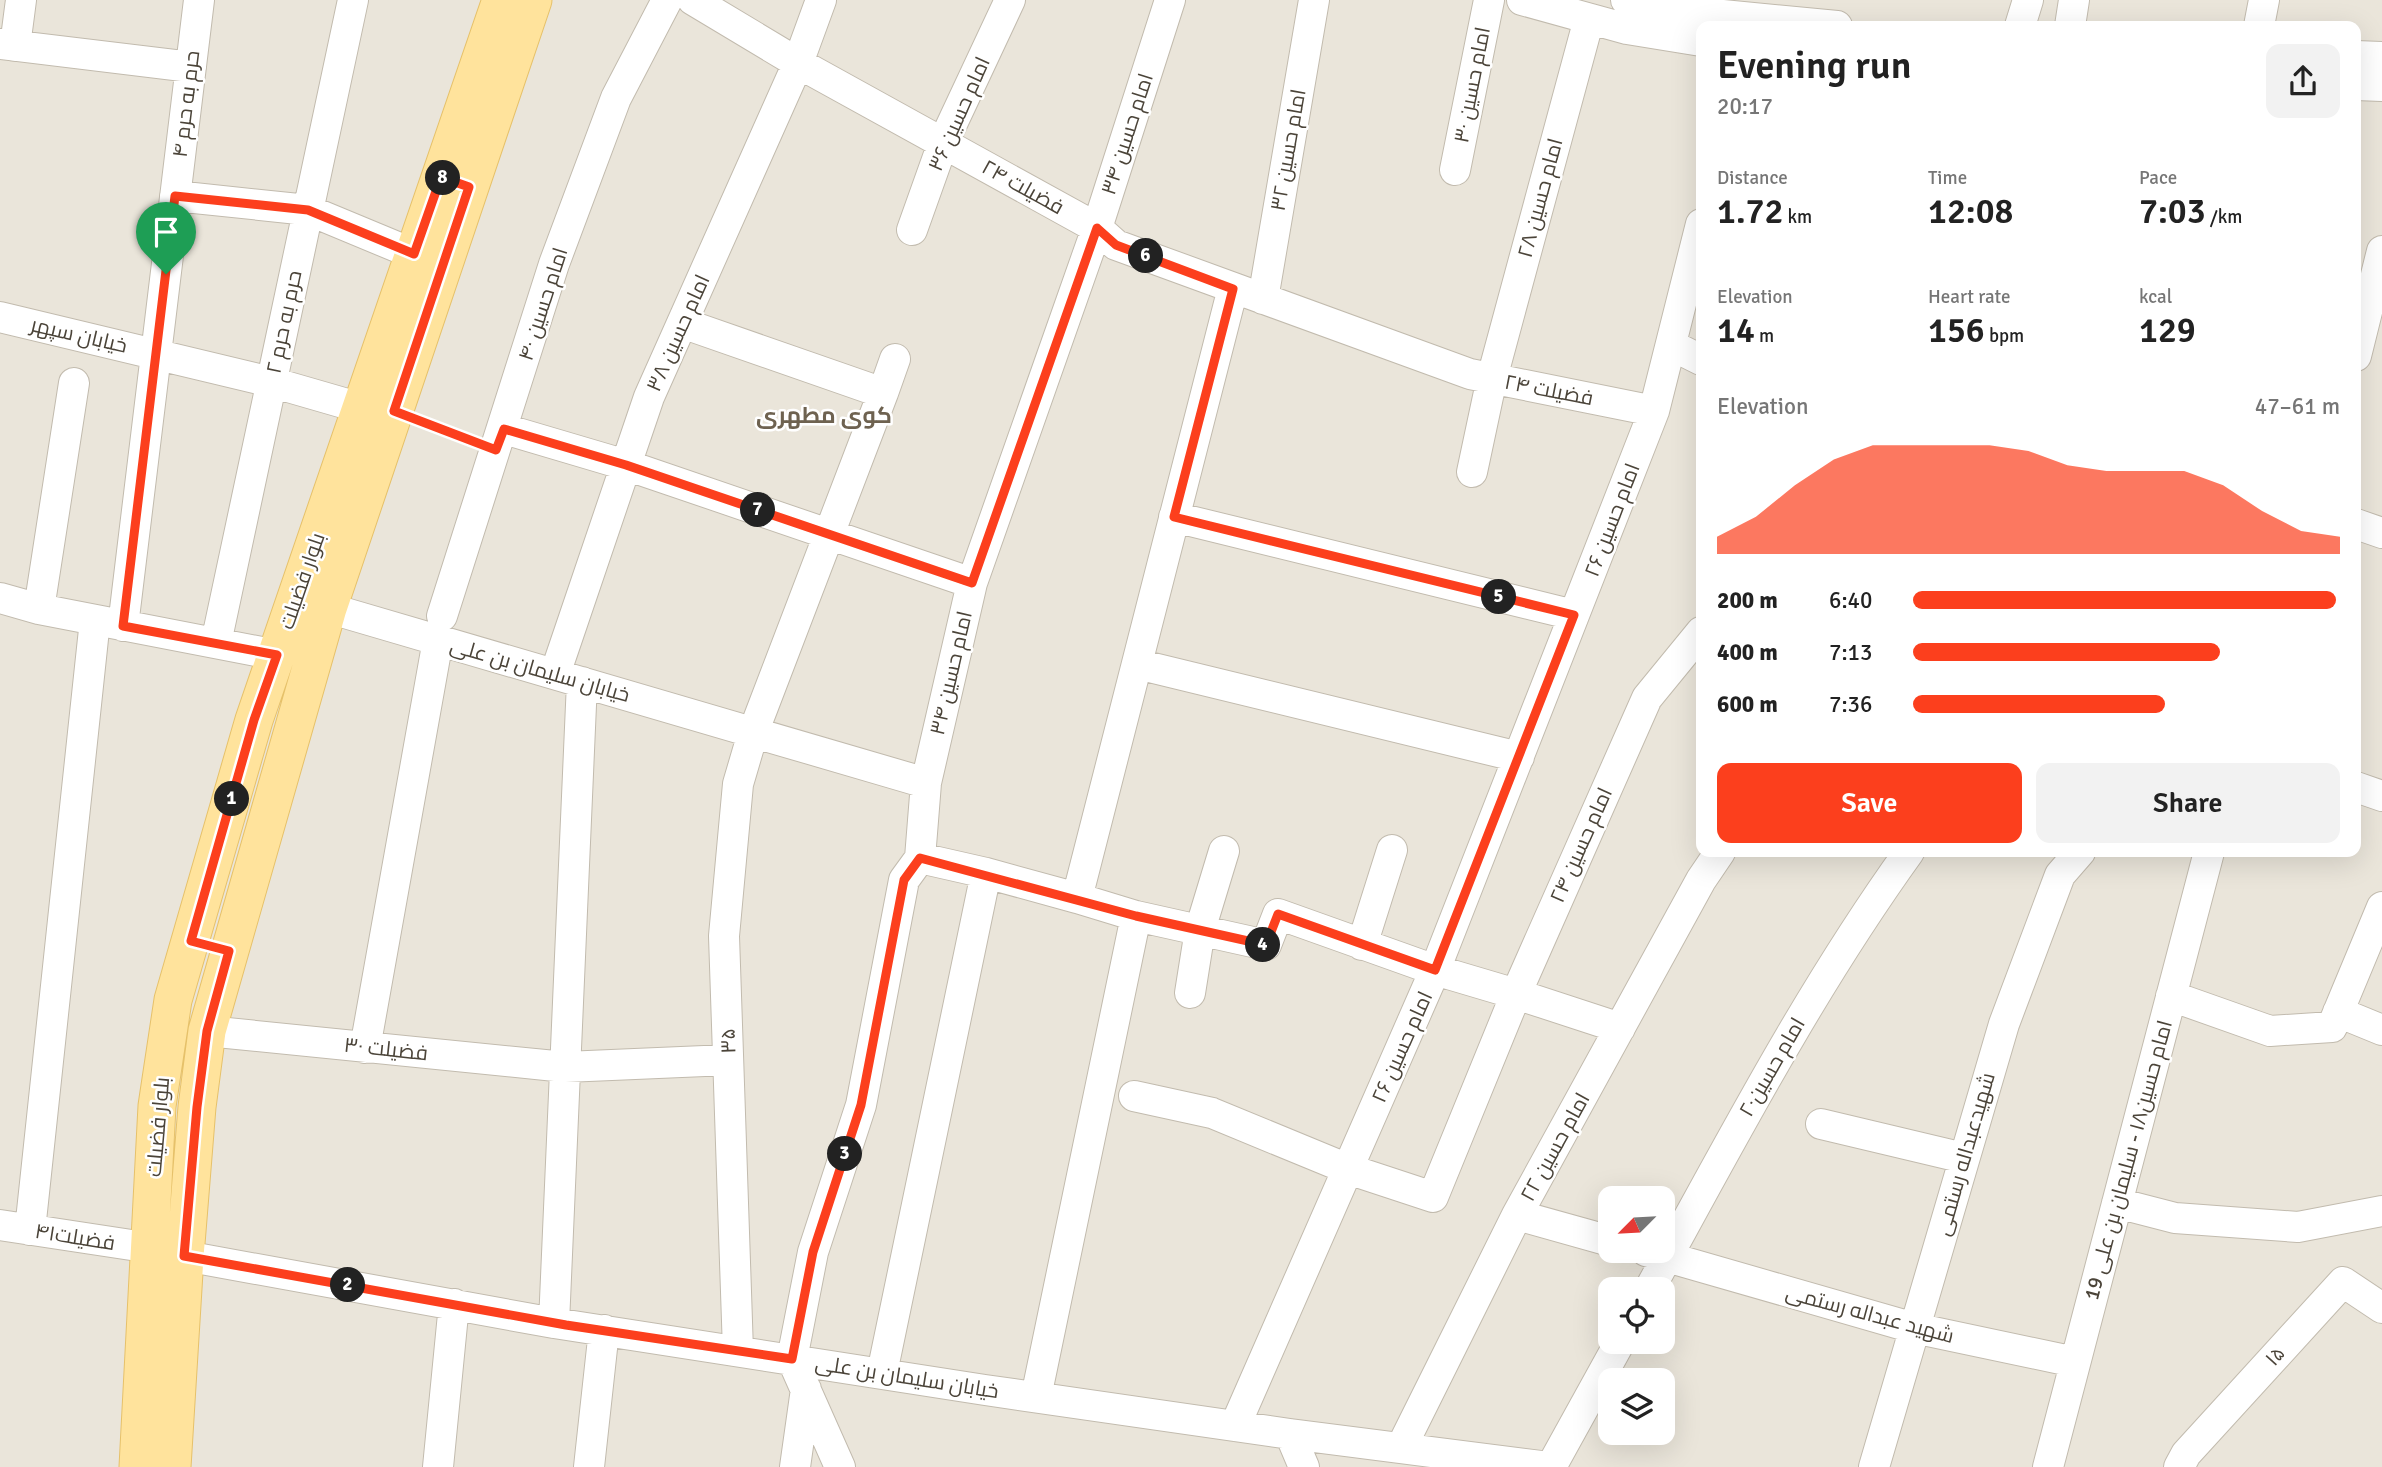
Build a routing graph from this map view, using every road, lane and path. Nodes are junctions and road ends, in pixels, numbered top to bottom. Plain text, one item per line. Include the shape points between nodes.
1 (21, 0) edge
2 (199, 0) edge
3 (353, 0) edge
4 (501, 0) edge
5 (533, 0) edge
6 (667, 0) edge
7 (692, 0) edge
8 (821, 0) edge
9 (1010, 0) edge
10 (1170, 0) edge
11 (1314, 0) edge
12 (1489, 0) edge
13 (1522, 0) edge
14 (1626, 0) edge
15 (1835, 0) edge
16 (2028, 0) edge
17 (2074, 0) edge
18 (2264, 0) edge
19 (1748, 9) edge
20 (1589, 19) junction
21 (1807, 21) edge
22 (1832, 21) edge
23 (2022, 21) edge
24 (2071, 21) edge
25 (2260, 21) edge
26 (1696, 40) edge
27 (7, 45) edge
28 (2361, 56) edge
29 (2382, 57) edge
30 (798, 63) junction
31 (191, 67) junction
32 (2361, 85) edge
33 (2382, 86) edge
34 (943, 143) junction
35 (1455, 170) dead end
36 (455, 182) junction
37 (175, 196) junction
38 (308, 210) junction
39 (1097, 228) junction
40 (912, 230) dead end
41 (1696, 244) edge
42 (2382, 251) edge
43 (414, 254) junction
44 (1233, 289) junction
45 (1263, 299) junction
46 (0, 317) edge
47 (682, 323) junction
48 (2361, 336) edge
49 (1671, 345) junction
50 (156, 353) junction
51 (1696, 358) edge
52 (895, 359) dead end
53 (1492, 378) junction
54 (271, 382) junction
55 (74, 383) dead end
56 (883, 393) junction
57 (378, 409) junction
58 (1654, 411) junction
59 (500, 439) junction
60 (626, 465) junction
61 (1472, 472) dead end
62 (1174, 517) junction
63 (2361, 526) edge
64 (2382, 533) edge
65 (828, 534) junction
66 (972, 583) junction
67 (0, 598) edge
68 (328, 608) junction
69 (39, 610) junction
70 (1574, 615) junction
71 (109, 623) junction
72 (440, 628) junction
73 (1696, 638) edge
74 (216, 643) junction
75 (277, 655) junction
76 (1137, 664) junction
77 (569, 678) junction
78 (753, 733) junction
79 (1519, 757) junction
80 (926, 783) junction
81 (2361, 789) edge
82 (2382, 796) edge
83 (1392, 850) dead end
84 (1224, 851) dead end
85 (1717, 857) edge
86 (1905, 857) edge
87 (2075, 857) edge
88 (2208, 857) edge
89 (920, 858) junction
90 (986, 873) junction
91 (1077, 898) junction
92 (2382, 907) edge
93 (1136, 916) junction
94 (1200, 930) junction
95 (191, 941) junction
96 (1362, 945) junction
97 (229, 951) junction
98 (1435, 970) junction
99 (1191, 993) dead end
100 (1516, 994) junction
101 (2171, 996) junction
102 (2338, 1012) junction
103 (1620, 1028) junction
104 (2382, 1030) edge
105 (207, 1031) junction
106 (365, 1048) junction
107 (728, 1060) junction
108 (565, 1067) junction
109 (1134, 1096) dead end
110 (1821, 1124) dead end
111 (1965, 1158) junction
112 (1348, 1169) junction
113 (2117, 1203) junction
114 (2382, 1211) edge
115 (1517, 1215) junction
116 (1675, 1223) edge
117 (0, 1225) edge
118 (30, 1230) junction
119 (1598, 1238) edge
120 (168, 1252) junction
121 (1675, 1259) edge
122 (454, 1304) junction
123 (2382, 1308) edge
124 (554, 1322) junction
125 (1914, 1328) junction
126 (604, 1330) junction
127 (738, 1351) junction
128 (1613, 1354) edge
129 (792, 1359) junction
130 (2075, 1362) junction
131 (882, 1373) junction
132 (806, 1389) junction
133 (1036, 1397) junction
134 (1235, 1426) junction
135 (1290, 1434) junction
136 (1401, 1448) junction
137 (1518, 1465) edge
138 (138, 1467) edge
139 (172, 1467) edge
140 (438, 1467) edge
141 (589, 1467) edge
142 (795, 1467) edge
143 (839, 1467) edge
144 (1304, 1467) edge
145 (1550, 1467) edge
146 (1874, 1467) edge
147 (2048, 1467) edge
148 (2179, 1467) edge

1 - 27 street
2 - 31 street, حرم به حرم ۴
3 - 38 street, حرم به حرم ۲
4 - 36 main road, بلوار فضیلت
5 - 36 main road, بلوار فضیلت
6 - 59 street, امام حسین ۴۰ via 616,97 554,264
7 - 30 street, فضیلت ۲۴
8 - 30 street, امام حسین ۳۸
9 - 34 street, امام حسین ۳۶
10 - 39 street, امام حسین ۳۴
11 - 45 street, امام حسین ۳۲
12 - 35 street, امام حسین ۳۰
13 - 20 street
14 - 19 street via 1692,12
15 - 22 street
16 - 23 street
17 - 24 street
18 - 25 street
19 - 21 street
20 - 26 street
20 - 53 street, امام حسین ۲۸
27 - 31 street
28 - 29 street
30 - 34 street, فضیلت ۲۴
30 - 47 street, امام حسین ۳۸
31 - 37 street, حرم به حرم ۴
32 - 33 street
34 - 39 street, فضیلت ۲۴
34 - 40 street, امام حسین ۳۶
36 - 43 main road, بلوار فضیلت
36 - 57 main road, بلوار فضیلت
37 - 38 street
37 - 50 street, حرم به حرم ۴
38 - 43 street
38 - 54 street, حرم به حرم ۲
39 - 44 street, فضیلت ۲۴ via 1116,245
39 - 66 street, امام حسین ۳۴
41 - 49 street, امام حسین ۲۶
42 - 48 street
43 - 57 main road, بلوار فضیلت
44 - 45 street, فضیلت ۲۴
44 - 62 street
45 - 53 street, فضیلت ۲۴
46 - 50 street, خیابان سپهر
47 - 56 street
47 - 60 street, امام حسین ۳۸ via 649,397
49 - 51 street
49 - 58 street, امام حسین ۲۶
50 - 54 street, خیابان سپهر
50 - 71 street, حرم به حرم ۴
52 - 56 street, ۳۵
53 - 58 street, فضیلت ۲۴
53 - 61 street, امام حسین ۲۸
54 - 57 street, خیابان سپهر
54 - 74 street, حرم به حرم ۲
55 - 69 street
56 - 65 street, ۳۵
57 - 59 path
57 - 68 main road, بلوار فضیلت
57 - 75 main road, بلوار فضیلت
58 - 70 street, امام حسین ۲۶
59 - 60 street
59 - 72 street, امام حسین ۴۰
60 - 65 street
60 - 77 street, امام حسین ۳۸
62 - 70 street
62 - 76 street
63 - 64 street
65 - 66 street
65 - 78 street, ۳۵
66 - 80 street, امام حسین ۳۴
67 - 69 street
68 - 72 street, خیابان سلیمان بن علی
68 - 97 main road, بلوار فضیلت
69 - 71 street
70 - 79 street, امام حسین ۲۶
71 - 74 street
71 - 118 street, حرم به حرم ۴
72 - 77 street, خیابان سلیمان بن علی
72 - 106 street, امام حسین ۴۰
73 - 100 street, امام حسین ۲۴ via 1647,698
74 - 75 street
75 - 95 main road, بلوار فضیلت
76 - 79 street
76 - 91 street
77 - 78 street, خیابان سلیمان بن علی
77 - 108 street, امام حسین ۳۸
78 - 80 street, خیابان سلیمان بن علی
78 - 107 street, ۳۵ via 738,784 724,936
79 - 98 street, امام حسین ۲۶
80 - 89 street, امام حسین ۳۴
81 - 82 street
83 - 96 street
84 - 94 street
85 - 103 street, امام حسین ۲۲
86 - 116 street, امام حسین۲۰ via 1865,913
87 - 111 street, شهیدعبداله رستمی via 2060,874 2004,1024
88 - 101 street, امام حسین۱۸ - سلیمان بن علی 19
89 - 90 street
89 - 129 street, امام حسین ۳۴ via 904,880 861,1105 813,1252
90 - 91 street
90 - 131 street
91 - 93 street
92 - 102 street
93 - 94 street
93 - 133 street
94 - 96 street via 1266,945 1278,914
94 - 99 street
95 - 97 main road
95 - 120 main road, بلوار فضیلت via 173,1000 157,1106
96 - 98 street
97 - 105 main road, بلوار فضیلت
98 - 100 street
98 - 112 street, امام حسین ۲۶
100 - 103 street
100 - 112 street, امام حسین ۲۴ via 1433,1197
101 - 102 street via 2270,1031 2332,1027
101 - 113 street, امام حسین۱۸ - سلیمان بن علی 19
102 - 104 street
103 - 115 street, امام حسین ۲۲
105 - 106 street, فضیلت ۳۰
105 - 120 main road, بلوار فضیلت
106 - 108 street, فضیلت ۳۰
107 - 108 street, فضیلت ۳۰
107 - 127 street, ۳۵
108 - 124 street, امام حسین ۳۸
109 - 112 street via 1212,1114
110 - 111 street
111 - 125 street, شهیدعبداله رستمی
112 - 134 street, امام حسین ۲۶
113 - 114 street via 2175,1218 2298,1227
113 - 130 street, امام حسین۱۸ - سلیمان بن علی 19
115 - 119 street
115 - 136 street, امام حسین ۲۲
117 - 118 street, فضیلت۴۱
118 - 120 street, فضیلت۴۱
120 - 122 street, خیابان سلیمان بن علی
120 - 138 main road, بلوار فضیلت
120 - 139 main road, بلوار فضیلت
121 - 125 street, شهید عبداله رستمی
122 - 124 street, خیابان سلیمان بن علی
122 - 140 street
123 - 148 street, ۱۵ via 2343,1282
124 - 126 street, خیابان سلیمان بن علی
125 - 130 street, شهید عبداله رستمی
125 - 146 street, شهیدعبداله رستمی
126 - 127 street, خیابان سلیمان بن علی
126 - 141 street
127 - 129 street, خیابان سلیمان بن علی
128 - 145 street
129 - 131 street, خیابان سلیمان بن علی
129 - 132 street
130 - 147 street, امام حسین۱۸ - سلیمان بن علی 19
131 - 133 street, خیابان سلیمان بن علی
132 - 142 street
132 - 143 street
133 - 134 street, خیابان سلیمان بن علی
134 - 135 street, خیابان سلیمان بن علی
135 - 136 street, خیابان سلیمان بن علی
135 - 144 street
136 - 137 street, خیابان سلیمان بن علی
137 - 145 street, خیابان سلیمان بن علی

